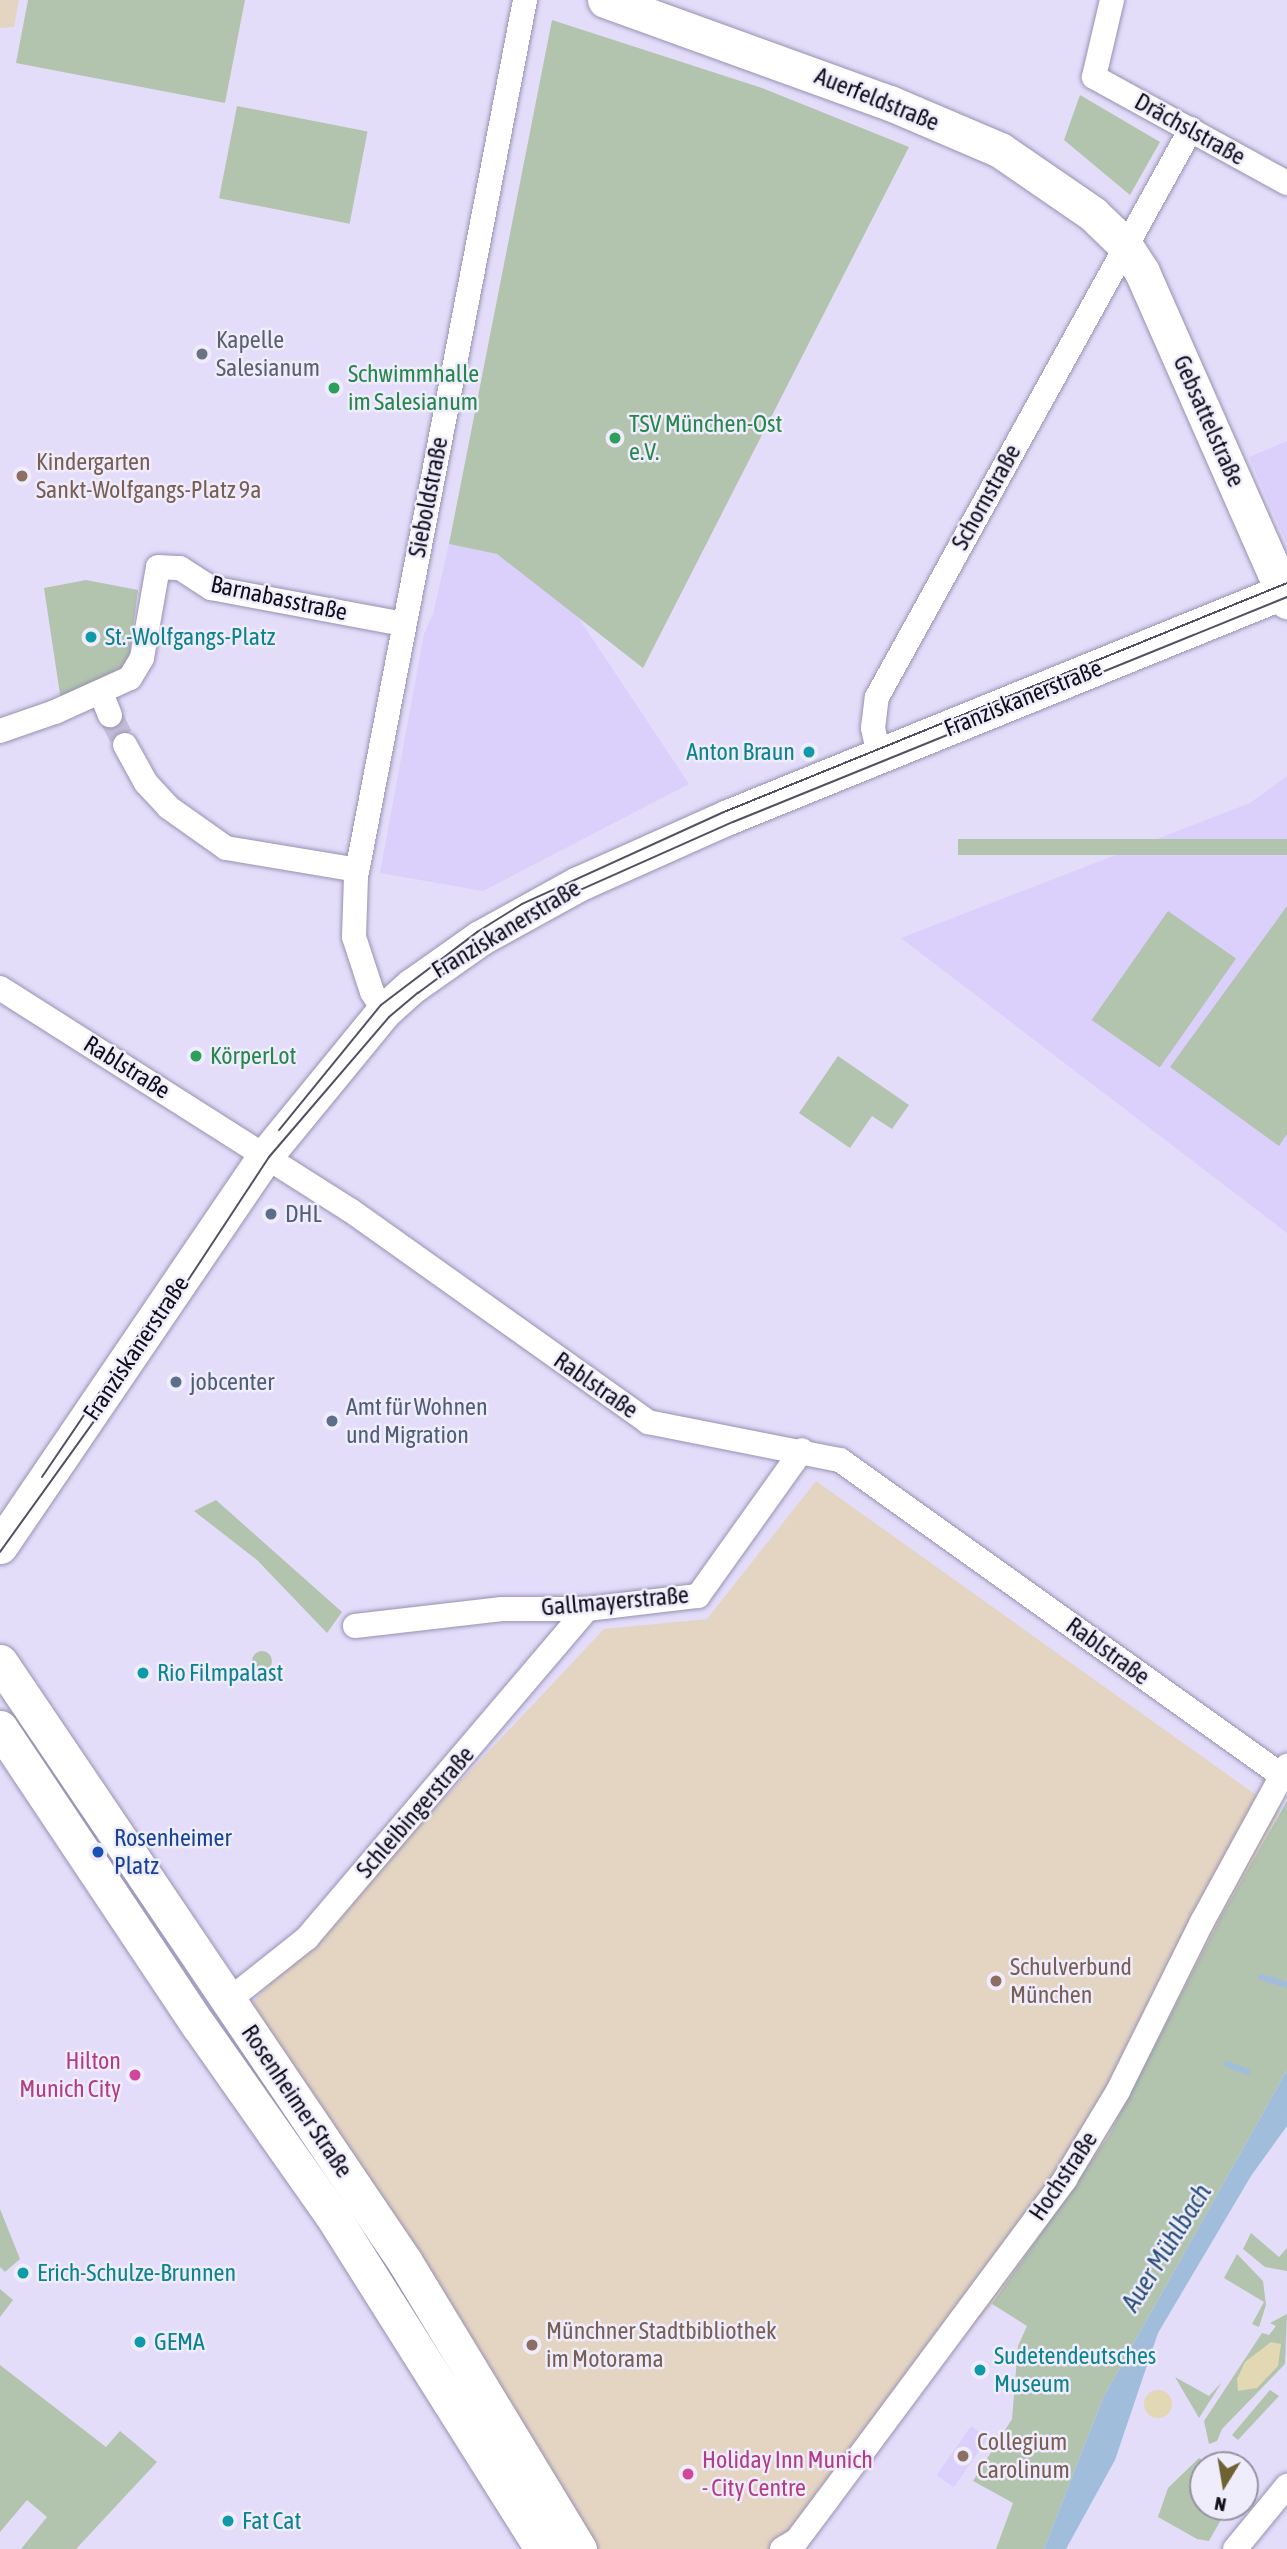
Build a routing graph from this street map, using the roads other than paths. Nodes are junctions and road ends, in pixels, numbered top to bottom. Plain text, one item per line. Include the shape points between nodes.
1 (524, 0) edge
2 (605, 0) edge
3 (1112, 0) edge
4 (1191, 129) junction
5 (1287, 183) edge
6 (1124, 244) junction
7 (1286, 594) edge
8 (403, 624) junction
9 (0, 731) edge
10 (125, 745) tunnel mouth
11 (879, 756) junction
12 (357, 870) junction
13 (0, 988) edge
14 (384, 1011) junction
15 (266, 1155) junction
16 (802, 1450) junction
17 (0, 1546) edge
18 (587, 1609) junction
19 (355, 1626) dead end
20 (0, 1662) edge
21 (1, 1731) edge
22 (1284, 1770) edge
23 (229, 2000) junction
24 (1287, 2486) edge
25 (542, 2549) edge
26 (579, 2549) edge
27 (782, 2549) edge
28 (1236, 2549) edge

1 - 8 street, Sieboldstraße
2 - 6 main road, Auerfeldstraße via 890,103 1000,150 1076,200
3 - 4 street, Drächslstraße via 1096,76
4 - 5 street, Drächslstraße
4 - 6 street, Schornstraße
6 - 7 main road, Gebsattelstraße via 1142,272
6 - 11 street, Schornstraße via 877,697 873,728
7 - 11 main road, Franziskanerstraße
8 - 9 street, Barnabasstraße via 211,588 180,568 158,567 139,668 105,704
8 - 12 street, Sieboldstraße
10 - 12 street via 146,783 168,807 226,848
11 - 14 main road, Franziskanerstraße via 578,884 480,938
12 - 14 street, Sieboldstraße via 354,937 372,992
13 - 15 street, Rablstraße
14 - 15 main road, Franziskanerstraße
15 - 16 street, Rablstraße via 648,1422
15 - 17 main road, Franziskanerstraße
16 - 18 street, Gallmayerstraße via 698,1596
16 - 22 street, Rablstraße via 841,1460
18 - 19 street, Gallmayerstraße via 502,1609
18 - 23 street, Schleibingerstraße via 307,1938
20 - 23 main road, Rosenheimer Straße
21 - 25 main road, Rosenheimer Straße via 331,2215
22 - 27 street, Hochstraße via 1118,2091 1065,2179 807,2526
23 - 26 main road, Rosenheimer Straße via 405,2262
24 - 28 street

